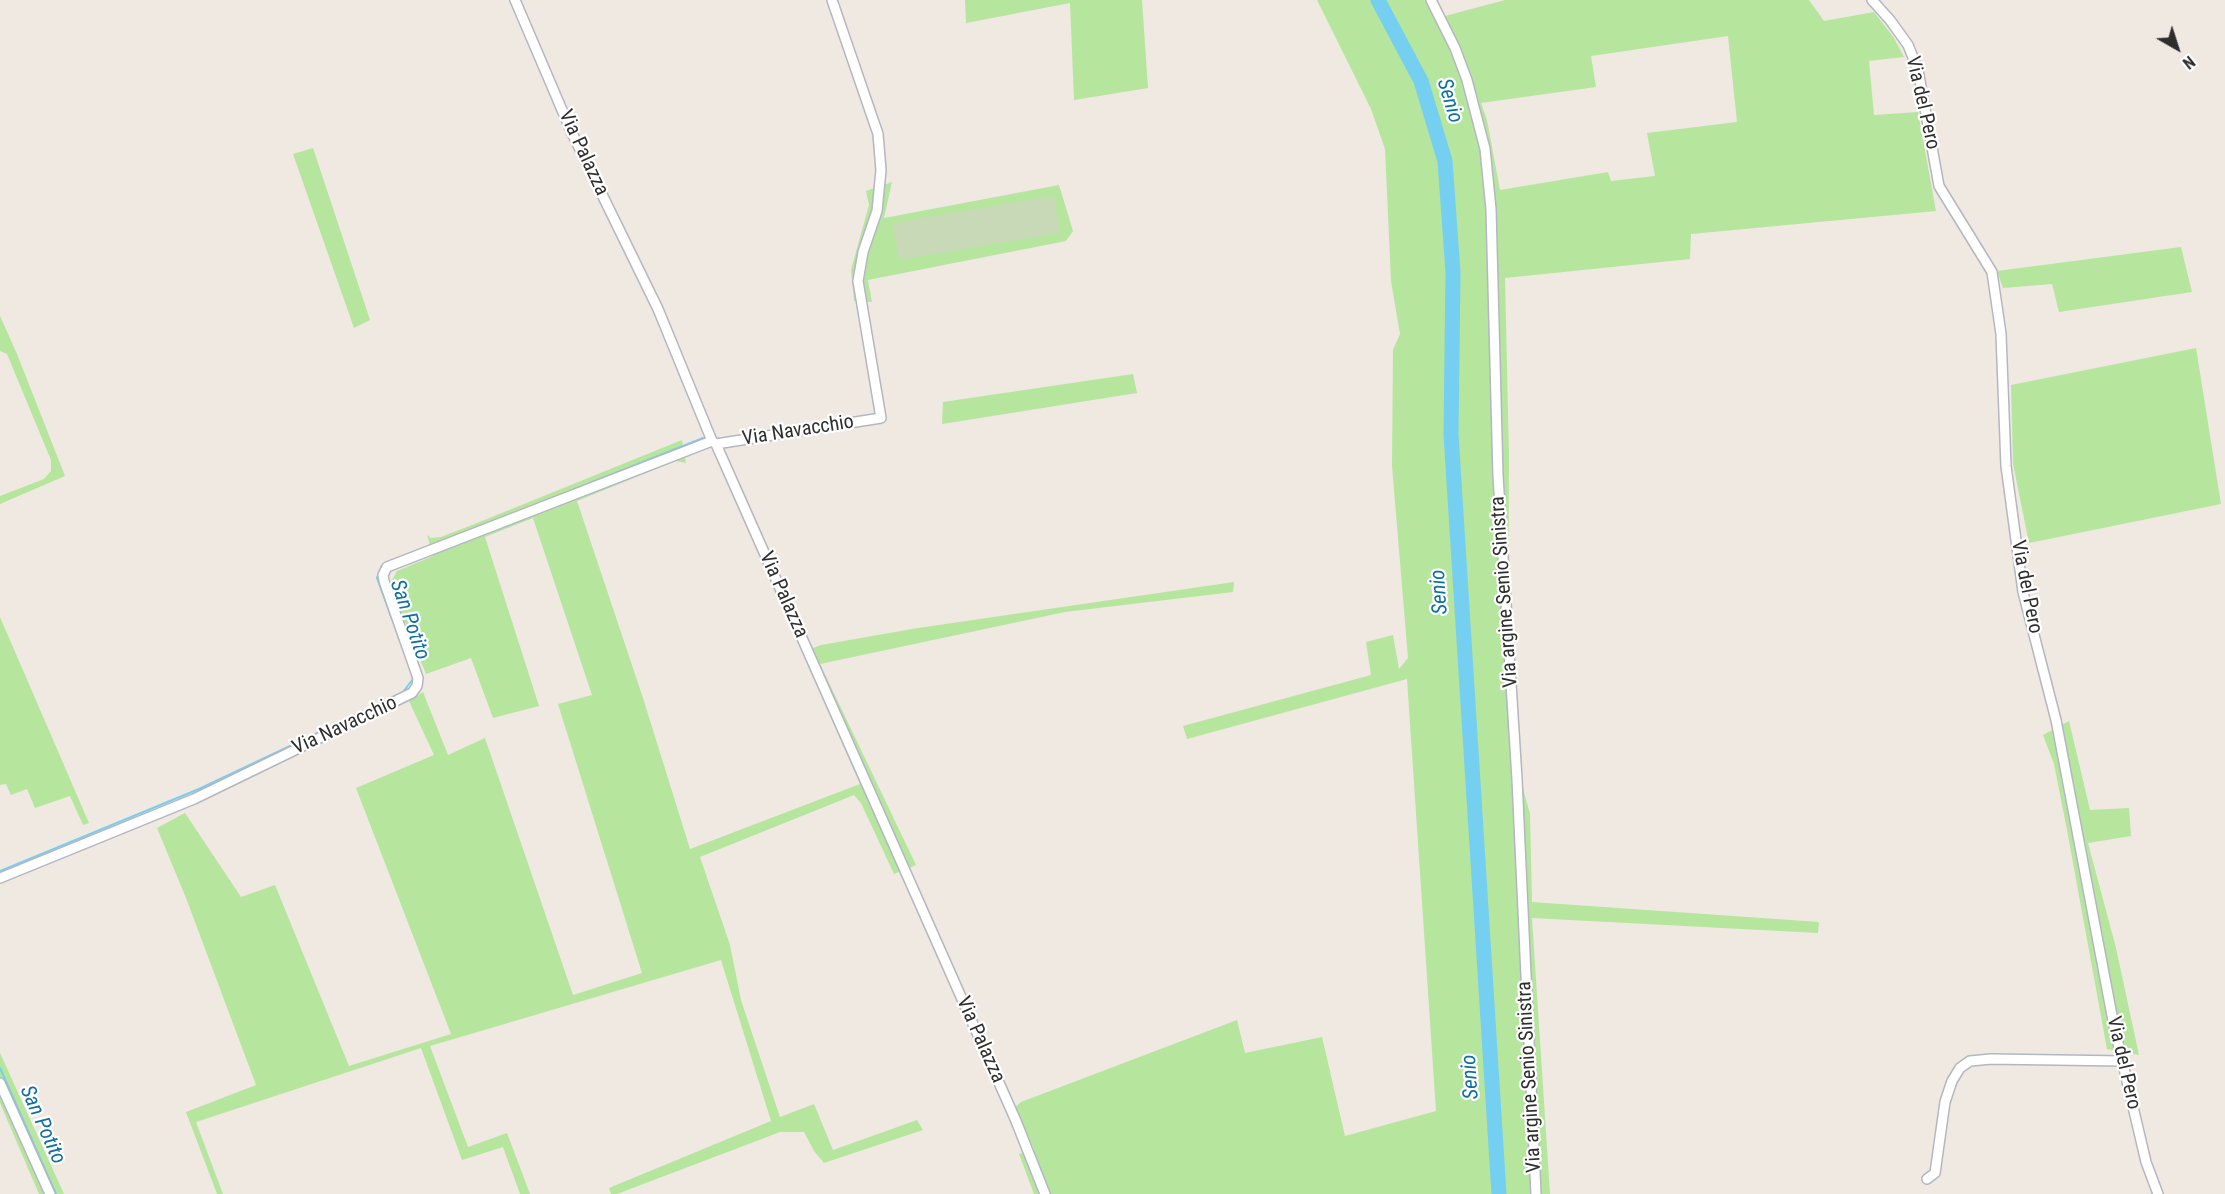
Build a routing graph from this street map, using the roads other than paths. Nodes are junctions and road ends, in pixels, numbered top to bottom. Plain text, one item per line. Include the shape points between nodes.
1 (515, 0) edge
2 (832, 0) edge
3 (1431, 0) edge
4 (1872, 0) edge
5 (714, 443) junction
6 (0, 878) edge
7 (2122, 1061) junction
8 (0, 1083) edge
9 (1927, 1179) dead end
10 (50, 1194) edge
11 (1045, 1194) edge
12 (1536, 1194) edge
13 (2158, 1194) edge

1 - 5 street, Via Palazza via 571,131 658,309
2 - 5 street, Via Navacchio via 879,134 877,211 858,281 881,418
3 - 12 street, Via argine Senio Sinistra via 1467,80 1485,149 1491,209 1498,476
4 - 7 street, Via del Pero via 1908,45 1918,70 1939,186 1992,272 2001,334 2006,466 2023,592 2056,720
5 - 6 street, Via Navacchio via 387,567 384,581 418,678 412,693 194,799
5 - 11 street, Via Palazza
7 - 9 street via 1970,1061 1952,1081 1945,1102 1935,1173
7 - 13 street, Via del Pero via 2146,1162
8 - 10 street

